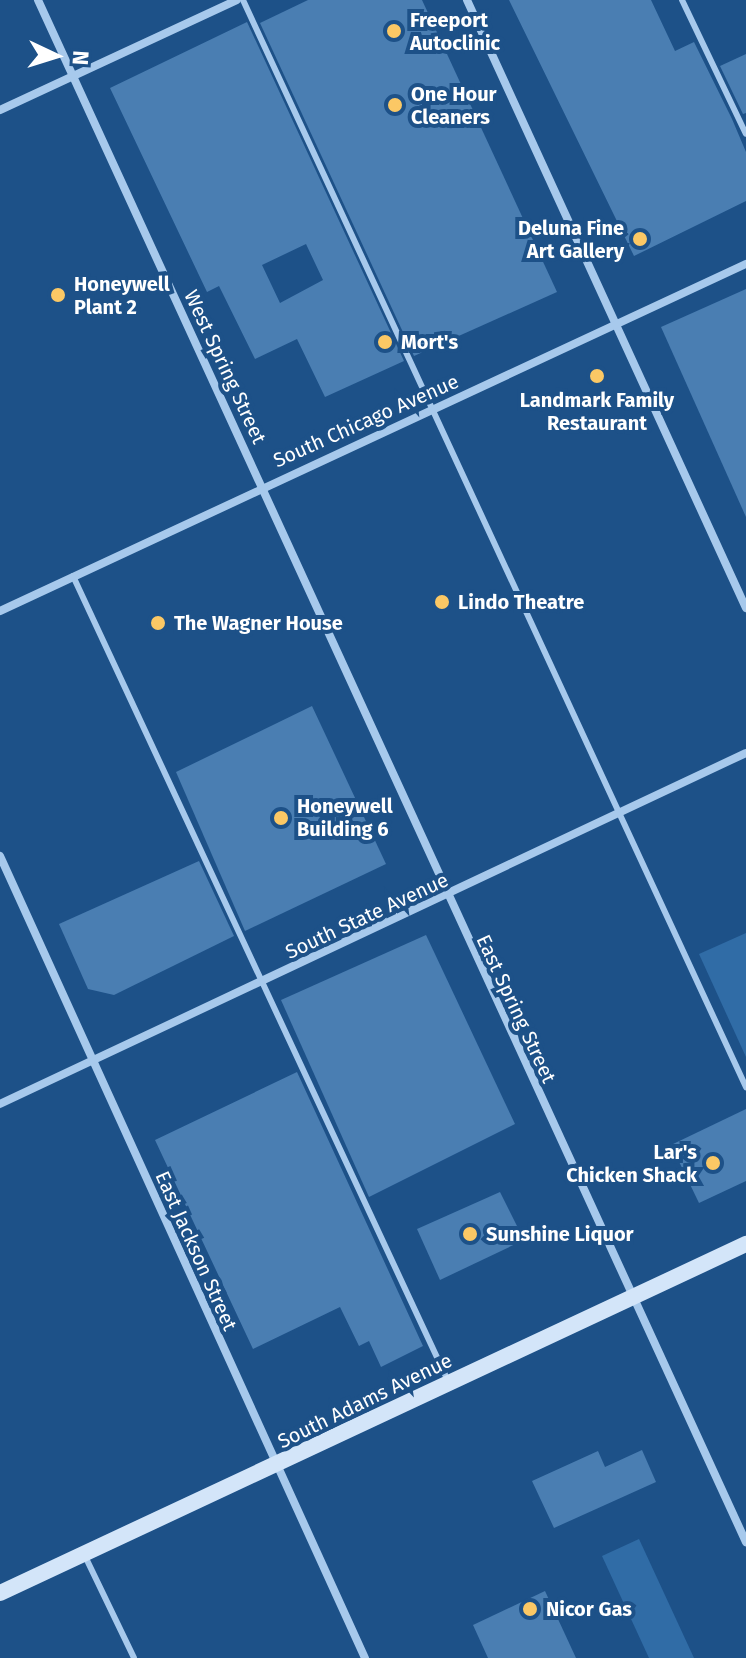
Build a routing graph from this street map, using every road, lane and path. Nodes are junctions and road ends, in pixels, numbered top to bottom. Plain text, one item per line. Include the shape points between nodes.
1 (38, 0) edge
2 (240, 0) edge
3 (467, 0) edge
4 (682, 0) edge
5 (74, 76) junction
6 (0, 110) edge
7 (746, 134) edge
8 (746, 264) edge
9 (615, 326) junction
10 (436, 407) junction
11 (262, 486) junction
12 (73, 576) junction
13 (746, 608) edge
14 (0, 611) edge
15 (746, 753) edge
16 (620, 811) junction
17 (0, 856) edge
18 (446, 896) junction
19 (260, 984) junction
20 (93, 1062) junction
21 (746, 1087) edge
22 (0, 1104) edge
23 (746, 1244) edge
24 (631, 1296) junction
25 (449, 1383) junction
26 (275, 1466) junction
27 (746, 1542) edge
28 (84, 1554) junction
29 (0, 1593) edge
30 (134, 1658) edge
31 (365, 1658) edge

1 - 5 street, West Spring Street
2 - 5 street
2 - 10 lane
3 - 9 street
4 - 7 lane
5 - 6 street
5 - 11 street, West Spring Street
8 - 9 street, South Chicago Avenue
9 - 10 street, South Chicago Avenue
9 - 13 street
10 - 11 street, South Chicago Avenue
10 - 16 lane
11 - 12 street, South Chicago Avenue
11 - 18 street, East Spring Street
12 - 14 street, South Chicago Avenue
12 - 19 lane
15 - 16 street, South State Avenue
16 - 18 street, South State Avenue
16 - 21 lane
17 - 20 street, East Jackson Street
18 - 19 street, South State Avenue
18 - 24 street, East Spring Street
19 - 20 street, South State Avenue
19 - 25 lane
20 - 22 street, South State Avenue
20 - 26 street, East Jackson Street
23 - 24 street, South Adams Avenue
24 - 25 street, South Adams Avenue
24 - 27 street, East Spring Street
25 - 26 street, South Adams Avenue
26 - 28 street, South Adams Avenue
26 - 31 street, East Jackson Street
28 - 29 street, South Adams Avenue
28 - 30 lane

